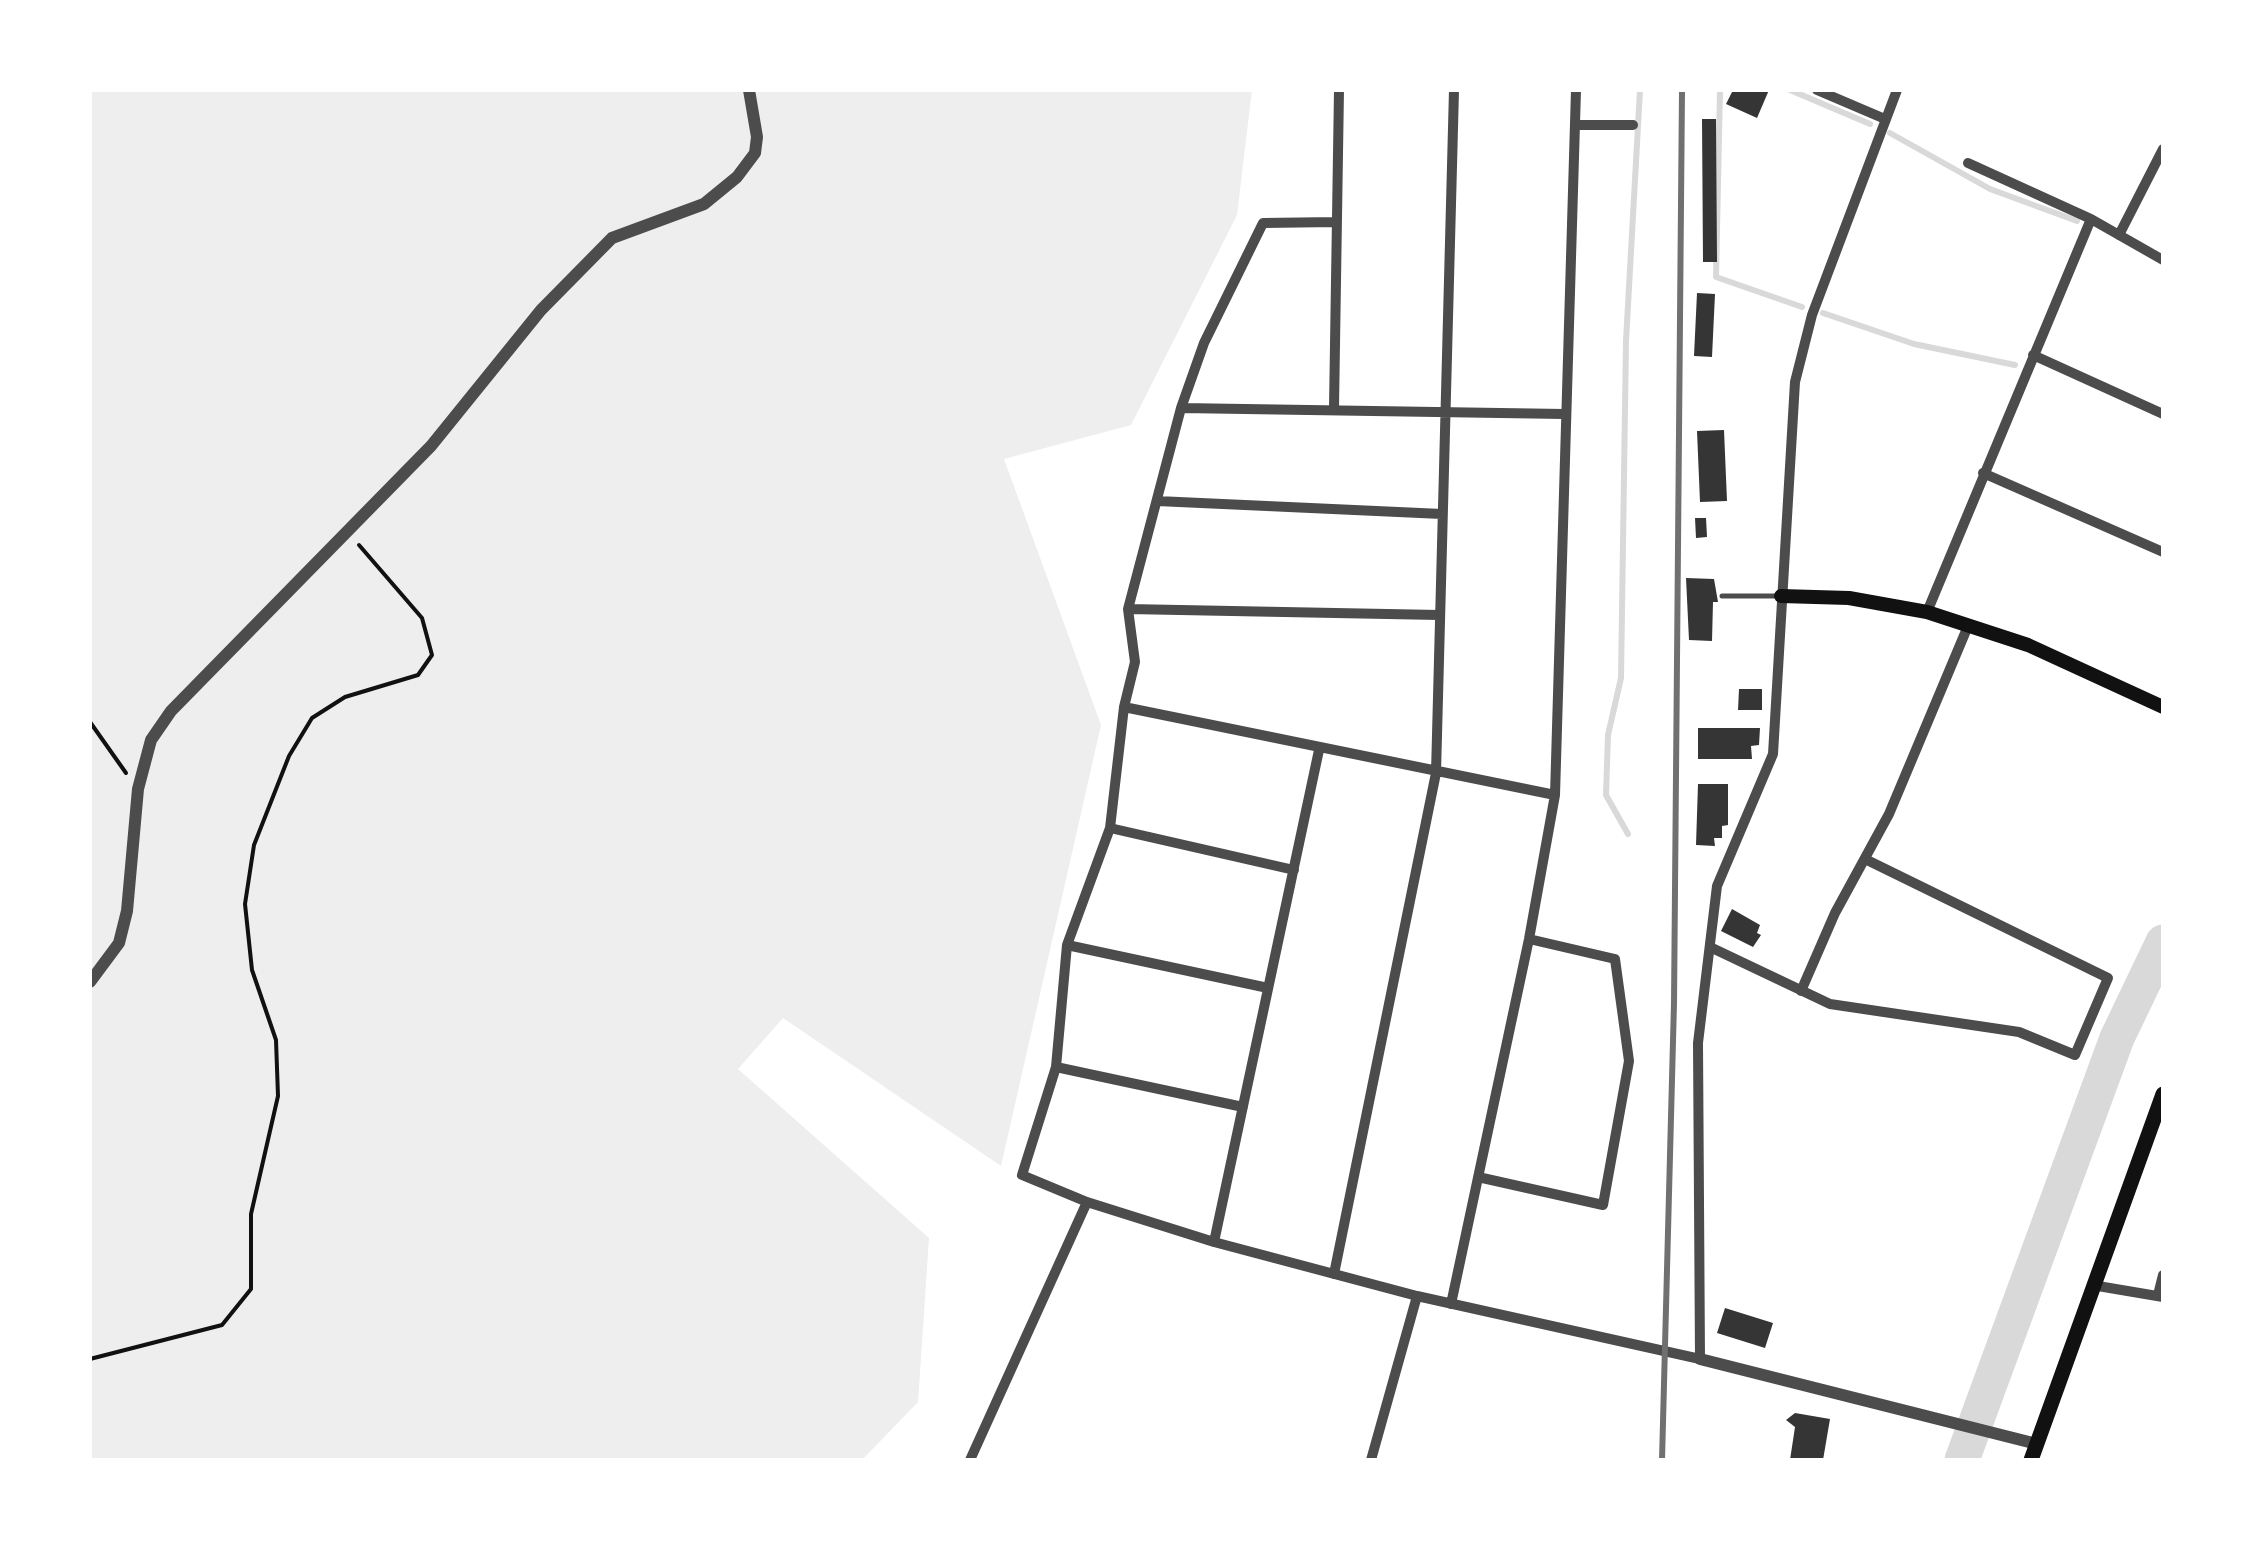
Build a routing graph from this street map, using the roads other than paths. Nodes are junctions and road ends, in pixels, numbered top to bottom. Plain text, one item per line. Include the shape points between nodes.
1 (750, 90) edge
2 (1339, 90) edge
3 (1454, 90) edge
4 (1576, 90) edge
5 (1817, 90) edge
6 (1896, 90) edge
7 (1885, 119) junction
8 (1633, 125) dead end
9 (1575, 126) junction
10 (2163, 149) edge
11 (1968, 163) dead end
12 (2091, 219) junction
13 (1336, 222) junction
14 (2119, 235) junction
15 (2163, 260) edge
16 (2033, 356) junction
17 (1181, 408) junction
18 (1334, 408) junction
19 (1445, 412) junction
20 (1564, 414) junction
21 (2163, 414) edge
22 (1983, 473) junction
23 (1156, 502) junction
24 (1442, 514) junction
25 (2163, 552) edge
26 (1722, 596) dead end
27 (1781, 596) junction
28 (1128, 609) junction
29 (1927, 612) junction
30 (1439, 616) junction
31 (1968, 626) junction
32 (1124, 707) junction
33 (2163, 707) edge
34 (1319, 750) junction
35 (1436, 773) junction
36 (1556, 795) junction
37 (1110, 828) junction
38 (1867, 860) junction
39 (1294, 870) junction
40 (1529, 940) junction
41 (1067, 944) junction
42 (1710, 947) junction
43 (90, 982) edge
44 (1268, 988) junction
45 (1801, 991) junction
46 (1056, 1067) junction
47 (2163, 1094) edge
48 (1243, 1108) junction
49 (1478, 1178) junction
50 (1086, 1202) junction
51 (1214, 1242) junction
52 (1334, 1274) junction
53 (2163, 1275) edge
54 (2092, 1285) junction
55 (1416, 1296) junction
56 (2160, 1296) edge
57 (1451, 1304) junction
58 (1700, 1359) junction
59 (2034, 1452) edge
60 (970, 1460) edge
61 (1372, 1460) edge

1 - 43 street via 757,137 754,154 737,176 704,204 612,238 541,310 431,446 172,711 151,740 138,789 119,944
2 - 13 street
3 - 19 street
4 - 9 street
5 - 7 street
6 - 7 street
7 - 27 street via 1794,382
8 - 9 street
9 - 20 street
10 - 14 street
11 - 12 street
12 - 14 street
12 - 16 street
13 - 17 street via 1264,222 1204,343
13 - 18 street
14 - 15 street
16 - 21 street
16 - 22 street
17 - 18 street
17 - 23 street
18 - 19 street
19 - 20 street
19 - 24 street
20 - 36 street
22 - 25 street
22 - 29 street
23 - 24 street
23 - 28 street
24 - 30 street
26 - 27 lane
27 - 29 main road via 1848,598
27 - 42 street via 1772,754 1717,886
28 - 30 street
28 - 32 street via 1134,662
29 - 31 main road
30 - 35 street
31 - 33 main road via 2028,645
31 - 38 street
32 - 34 street
32 - 37 street
34 - 35 street
34 - 39 street
35 - 36 street
35 - 52 street
36 - 40 street
37 - 39 street
37 - 41 street
38 - 45 street
38 - 45 street via 2108,978 2075,1056 2019,1032 1830,1004
39 - 44 street
40 - 49 street
40 - 49 street via 1615,959 1629,1061 1603,1205
41 - 44 street
41 - 46 street
42 - 45 street
42 - 58 street via 1698,1043
44 - 48 street
46 - 48 street
46 - 50 street via 1022,1175
47 - 54 main road
48 - 51 street
49 - 57 street
50 - 51 street
50 - 60 street
51 - 52 street
52 - 55 street
53 - 56 street
54 - 56 street
54 - 59 main road
55 - 57 street
55 - 61 street
57 - 58 street
58 - 59 street via 2001,1437

